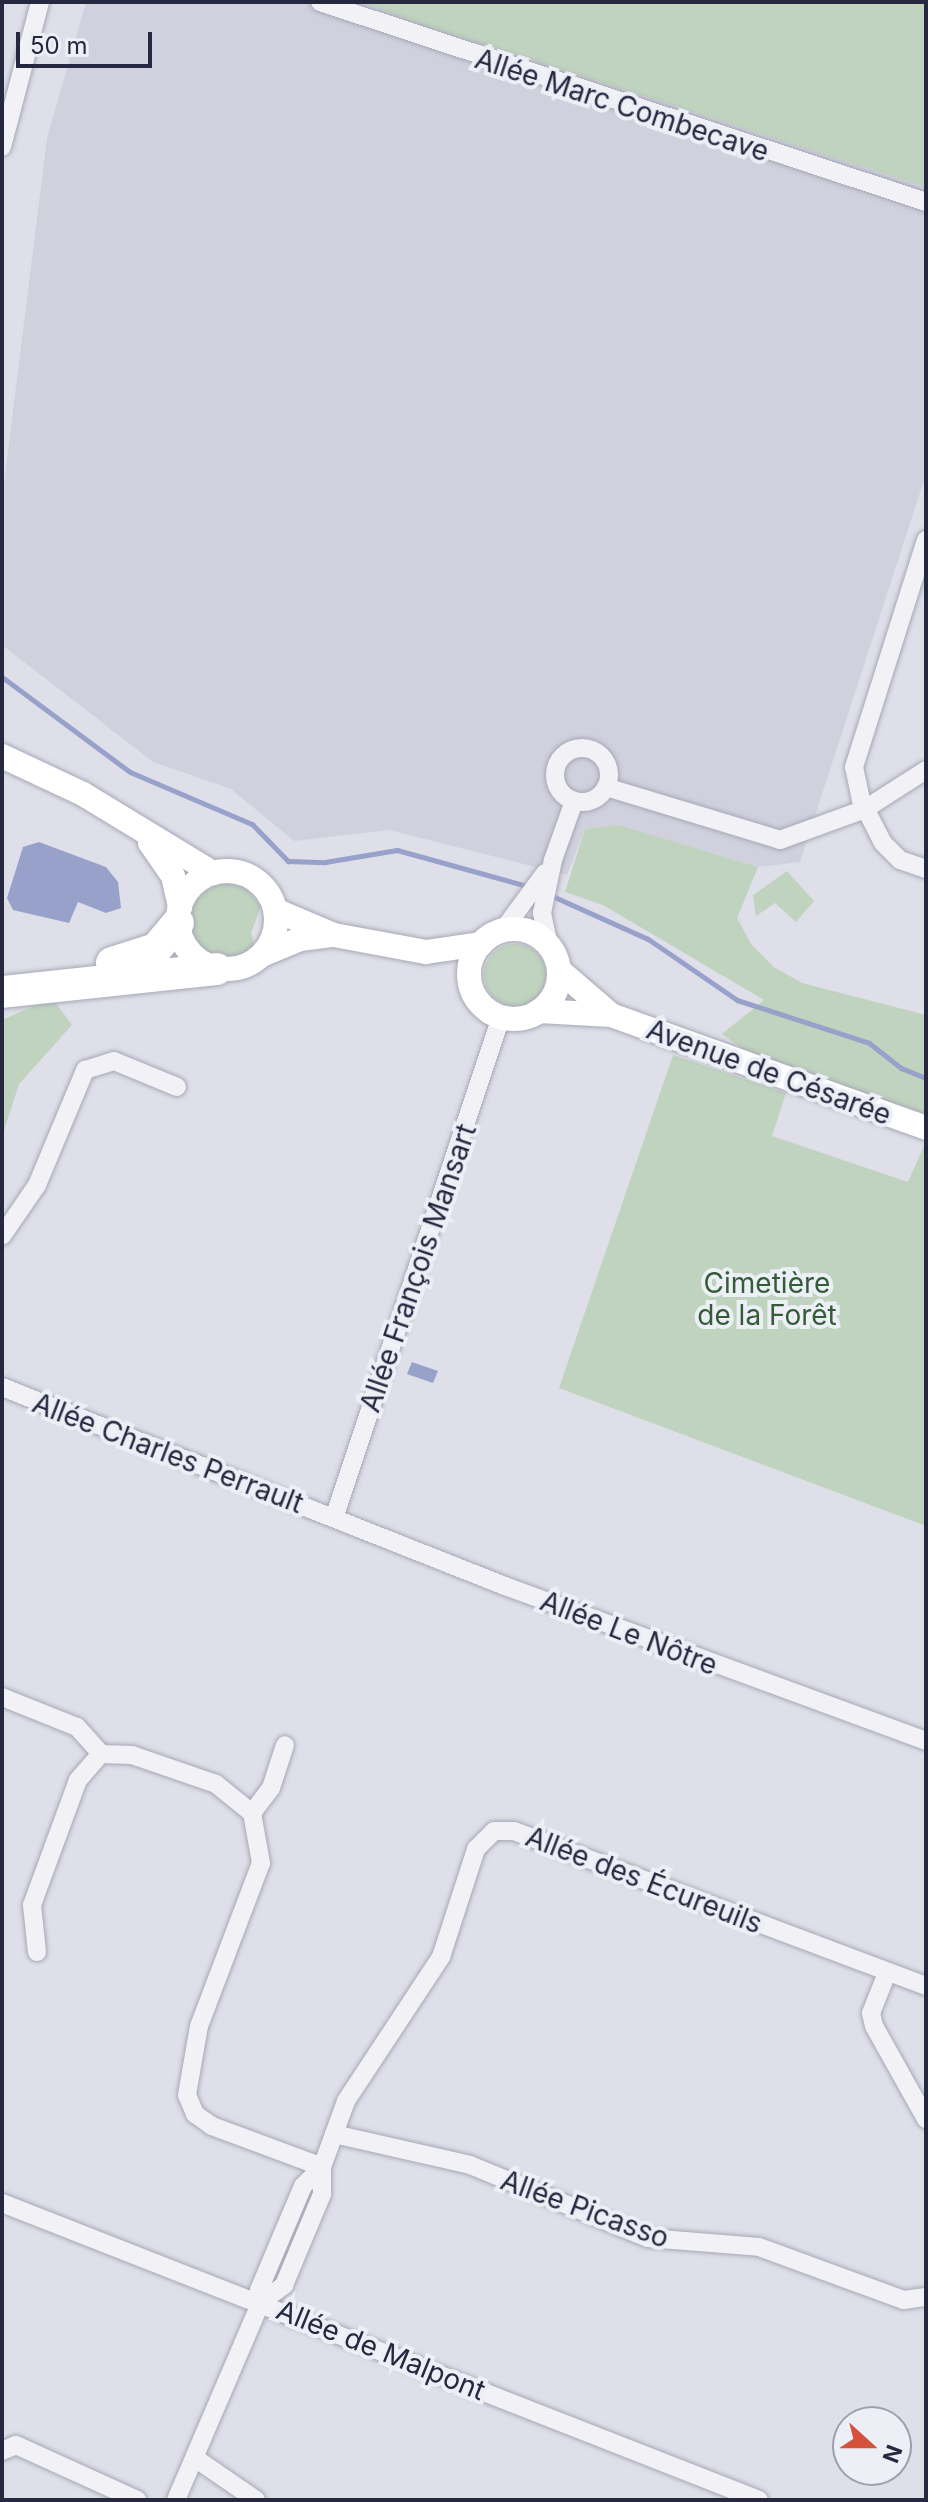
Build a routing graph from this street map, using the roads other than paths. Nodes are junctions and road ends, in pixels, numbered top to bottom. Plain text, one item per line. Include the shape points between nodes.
1 (40, 2) edge
2 (320, 2) edge
3 (2, 147) edge
4 (926, 202) edge
5 (926, 540) edge
6 (2, 756) edge
7 (926, 770) edge
8 (606, 787) junction
9 (574, 801) junction
10 (865, 809) junction
11 (141, 832) junction
12 (550, 866) junction
13 (926, 869) edge
14 (213, 873) junction
15 (275, 910) junction
16 (179, 915) junction
17 (503, 930) junction
18 (334, 935) junction
19 (481, 944) junction
20 (549, 946) junction
21 (426, 952) junction
22 (262, 955) junction
23 (217, 969) junction
24 (559, 970) junction
25 (2, 978) edge
26 (470, 982) junction
27 (2, 992) edge
28 (539, 1011) junction
29 (611, 1015) junction
30 (501, 1017) junction
31 (177, 1087) dead end
32 (926, 1128) edge
33 (2, 1236) edge
34 (2, 1387) edge
35 (334, 1518) junction
36 (2, 1697) edge
37 (926, 1741) edge
38 (285, 1745) dead end
39 (101, 1754) junction
40 (252, 1813) junction
41 (37, 1952) dead end
42 (887, 1973) junction
43 (926, 1986) edge
44 (926, 2119) edge
45 (334, 2134) junction
46 (322, 2167) junction
47 (2, 2203) edge
48 (926, 2297) edge
49 (261, 2302) junction
50 (2, 2451) edge
51 (195, 2458) junction
52 (137, 2500) edge
53 (176, 2500) edge
54 (256, 2500) edge
55 (759, 2500) edge

1 - 3 street
2 - 4 street, Allée Marc Combecave
5 - 10 street via 856,757 855,776
6 - 11 street via 83,794
7 - 10 street
8 - 9 street via 596,798
8 - 9 street via 605,760 590,749 573,750 559,761 555,777 561,792
8 - 10 street via 767,840 792,839
9 - 12 street
10 - 13 street via 892,854
11 - 14 street
11 - 16 street via 173,876
12 - 17 street
12 - 20 street via 542,913
14 - 15 street via 246,874 260,883
14 - 16 street via 187,892
15 - 18 street
15 - 22 street via 276,927
16 - 23 street via 190,952
16 - 25 highway via 141,957
17 - 19 street
17 - 20 street via 529,931
18 - 21 street
18 - 22 street via 300,939
19 - 21 street
19 - 26 street
20 - 24 street
21 - 26 street
22 - 23 street via 249,965
23 - 27 highway
24 - 28 street via 556,991
24 - 29 street, Avenue de Césarée
26 - 30 street via 481,1004
28 - 29 street, Avenue de Césarée
28 - 30 street
29 - 32 street, Avenue de Césarée
30 - 35 street, Allée François Mansart
31 - 33 street via 114,1061 85,1070 37,1185
34 - 35 street, Allée Charles Perrault
35 - 37 street, Allée Le Nôtre via 690,1657
36 - 39 street via 77,1727
38 - 40 street via 271,1788
39 - 40 street via 132,1755 216,1784
39 - 41 street via 78,1780 32,1905
40 - 46 street via 261,1863 196,2038 187,2095 195,2114 212,2126
42 - 43 street, Allée des Écureuils
42 - 44 street via 871,2013 874,2026
42 - 45 street, Allée des Écureuils via 514,1831 494,1831 476,1849 441,1957 359,2077
45 - 46 street, Allée des Écureuils
45 - 48 street, Allée Picasso via 470,2165 648,2238 759,2247 904,2300
46 - 49 street, Allée des Écureuils via 303,2186 259,2290
47 - 49 street, Allée de Malpont
49 - 51 street, Allée des Écureuils
49 - 55 street, Allée de Malpont
50 - 52 street via 16,2445
51 - 53 street, Allée des Écureuils
51 - 54 street

